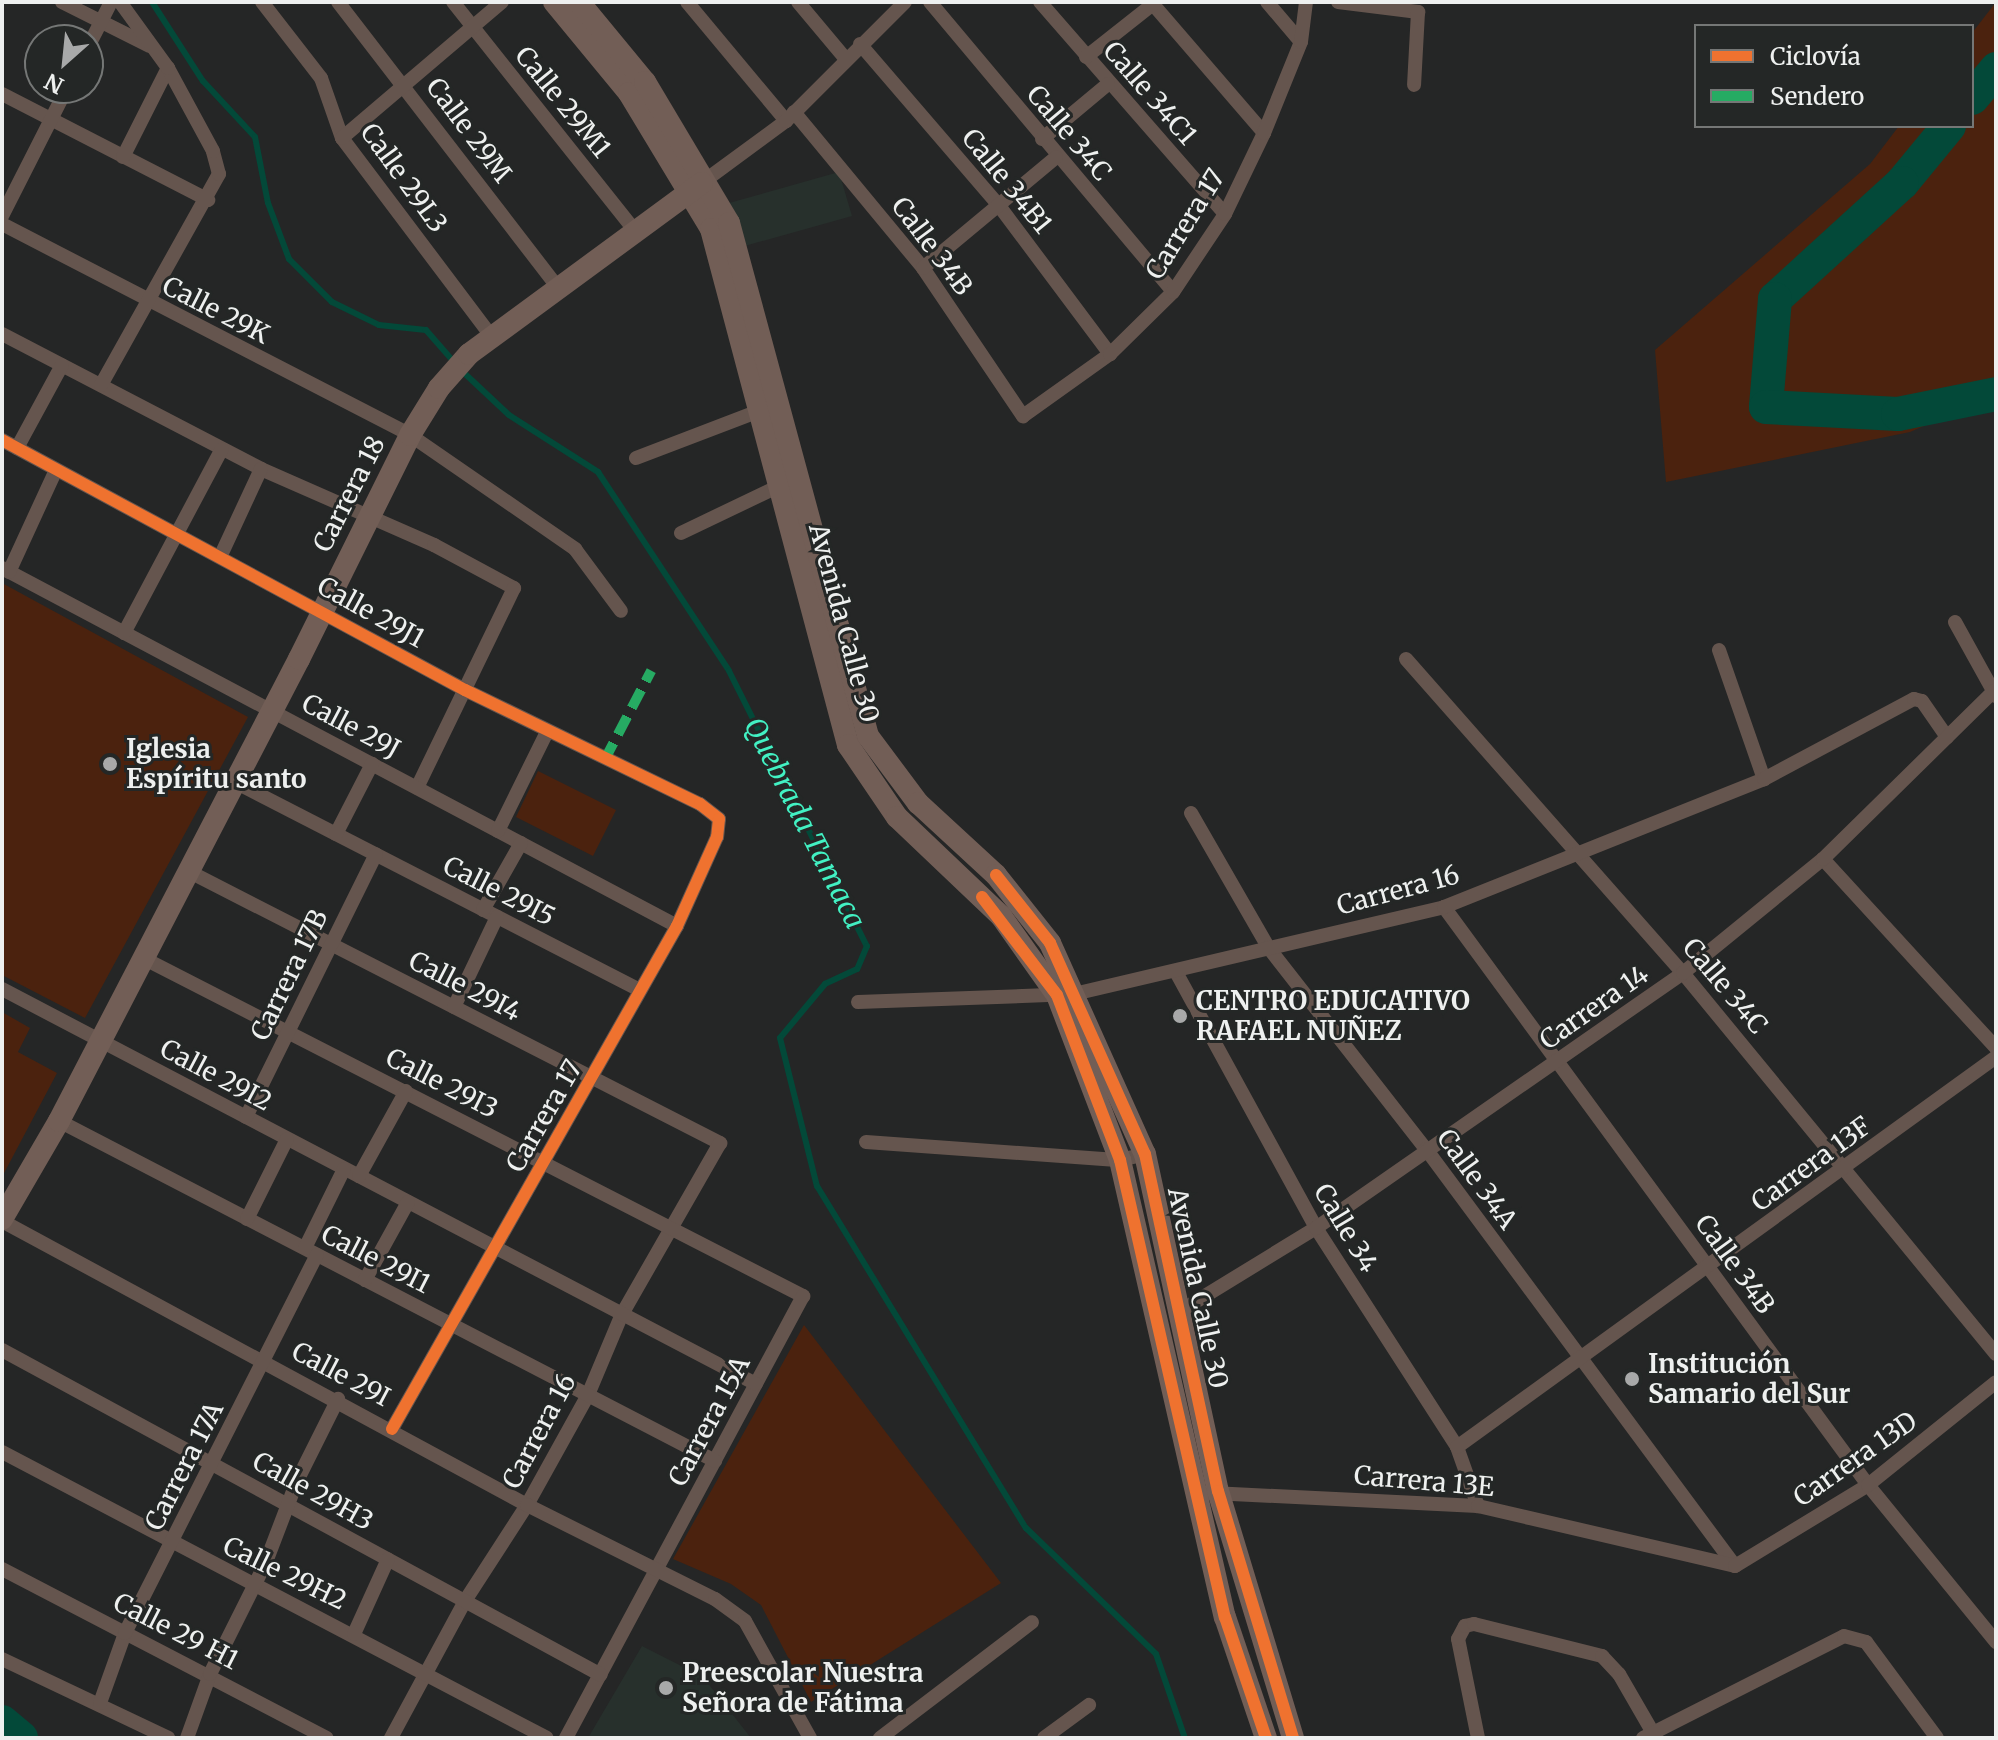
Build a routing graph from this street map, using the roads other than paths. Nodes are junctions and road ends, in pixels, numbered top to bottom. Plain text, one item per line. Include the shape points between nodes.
1 (62, 2) edge
2 (111, 2) edge
3 (120, 2) edge
4 (262, 2) edge
5 (338, 2) edge
6 (453, 2) edge
7 (502, 2) edge
8 (554, 2) edge
9 (579, 2) edge
10 (687, 2) edge
11 (798, 2) edge
12 (905, 2) edge
13 (930, 2) edge
14 (1040, 2) edge
15 (1267, 2) edge
16 (1306, 2) edge
17 (1338, 2) edge
18 (1152, 3) edge
19 (889, 8) edge
20 (101, 22) junction
21 (473, 27) junction
22 (1301, 42) junction
23 (860, 44) junction
24 (154, 48) junction
25 (1086, 57) junction
26 (845, 58) junction
27 (168, 68) junction
28 (1108, 84) junction
29 (404, 85) junction
30 (1414, 85) dead end
31 (2, 94) edge
32 (59, 104) edge
33 (790, 117) junction
34 (51, 120) junction
35 (1264, 133) junction
36 (342, 138) junction
37 (1042, 139) junction
38 (123, 157) junction
39 (1056, 157) junction
40 (699, 185) junction
41 (208, 200) junction
42 (1000, 207) junction
43 (1225, 214) junction
44 (2, 216) edge
45 (2, 224) edge
46 (636, 232) junction
47 (923, 268) junction
48 (558, 288) junction
49 (1173, 292) junction
50 (147, 303) junction
51 (2, 334) edge
52 (492, 337) junction
53 (1110, 354) junction
54 (62, 365) junction
55 (101, 385) junction
56 (759, 411) junction
57 (1023, 416) joint
58 (410, 435) junction
59 (2, 440) edge
60 (17, 448) junction
61 (222, 449) junction
62 (636, 458) dead end
63 (261, 469) junction
64 (55, 472) junction
65 (779, 486) junction
66 (369, 517) junction
67 (179, 532) junction
68 (681, 533) dead end
69 (221, 555) junction
70 (6, 570) edge
71 (322, 609) junction
72 (621, 611) dead end
73 (1955, 622) dead end
74 (124, 633) junction
75 (1719, 650) dead end
76 (1406, 659) dead end
77 (465, 690) junction
78 (1995, 694) edge
79 (272, 711) junction
80 (547, 732) junction
81 (1947, 737) junction
82 (372, 764) junction
83 (1764, 779) junction
84 (235, 782) junction
85 (417, 788) junction
86 (1191, 813) dead end
87 (719, 819) joint
88 (498, 831) junction
89 (336, 834) junction
90 (521, 843) junction
91 (1575, 853) junction
92 (376, 854) junction
93 (1823, 859) junction
94 (188, 871) junction
95 (1444, 907) junction
96 (483, 910) junction
97 (497, 917) junction
98 (677, 926) junction
99 (331, 944) junction
100 (1268, 947) junction
101 (143, 958) junction
102 (1176, 972) junction
103 (1683, 973) junction
104 (2, 989) edge
105 (640, 990) junction
106 (1065, 994) junction
107 (858, 1002) dead end
108 (454, 1007) junction
109 (288, 1032) junction
110 (99, 1040) junction
111 (1996, 1048) edge
112 (1996, 1057) edge
113 (1559, 1062) junction
114 (591, 1077) junction
115 (406, 1091) junction
116 (246, 1117) junction
117 (59, 1121) junction
118 (287, 1139) junction
119 (866, 1142) dead end
120 (720, 1143) joint
121 (1426, 1149) junction
122 (1145, 1154) junction
123 (1120, 1160) junction
124 (543, 1162) junction
125 (344, 1169) junction
126 (1847, 1169) junction
127 (359, 1176) junction
128 (408, 1202) junction
129 (3, 1213) edge
130 (247, 1219) junction
131 (671, 1227) junction
132 (1316, 1228) junction
133 (495, 1248) junction
134 (311, 1252) junction
135 (1708, 1268) junction
136 (365, 1280) junction
137 (803, 1296) joint
138 (1182, 1310) junction
139 (622, 1314) junction
140 (451, 1325) junction
141 (2, 1350) edge
142 (1996, 1354) edge
143 (266, 1361) junction
144 (1579, 1361) junction
145 (1996, 1382) edge
146 (756, 1384) junction
147 (588, 1395) junction
148 (338, 1399) junction
149 (392, 1429) junction
150 (1457, 1447) junction
151 (2, 1452) edge
152 (715, 1461) junction
153 (211, 1462) junction
154 (1868, 1485) junction
155 (1208, 1493) junction
156 (291, 1505) junction
157 (527, 1505) junction
158 (1478, 1506) junction
159 (171, 1544) junction
160 (388, 1559) junction
161 (1735, 1566) junction
162 (2, 1569) edge
163 (657, 1569) junction
164 (256, 1584) junction
165 (465, 1601) junction
166 (1032, 1622) dead end
167 (125, 1633) junction
168 (354, 1634) junction
169 (1996, 1642) edge
170 (2, 1659) edge
171 (210, 1674) junction
172 (601, 1675) junction
173 (425, 1676) junction
174 (100, 1703) junction
175 (1089, 1705) dead end
176 (1650, 1737) edge
177 (168, 1738) edge
178 (187, 1738) edge
179 (327, 1738) edge
180 (391, 1738) edge
181 (547, 1738) edge
182 (566, 1738) edge
183 (810, 1738) edge
184 (880, 1738) edge
185 (1044, 1738) edge
186 (1266, 1738) edge
187 (1293, 1738) edge
188 (1478, 1738) edge
189 (1937, 1738) edge

1 - 20 street
2 - 20 street
3 - 24 street
4 - 36 street, Calle 29L3 via 321,78
5 - 29 street, Calle 29M
6 - 21 street, Calle 29M1
7 - 21 street
8 - 40 main road, Avenida Calle 30
9 - 40 main road, Avenida Calle 30 via 645,82
10 - 33 street
11 - 26 street
12 - 19 street, Carrera 18
13 - 37 street, Calle 34C
14 - 25 street, Calle 34C1
15 - 22 street
16 - 22 street, Carrera 17
17 - 30 street via 1418,12
18 - 25 street
18 - 35 street
19 - 23 street, Carrera 18
20 - 24 street
21 - 29 street
21 - 46 street, Calle 29M1
22 - 35 street, Carrera 17
23 - 26 street, Carrera 18
23 - 42 street, Calle 34B1
24 - 27 street
25 - 28 street, Calle 34C1
26 - 33 street, Carrera 18
27 - 38 street
27 - 41 street via 213,151 219,174
28 - 37 street
28 - 43 street, Calle 34C1
29 - 36 street
29 - 48 street, Calle 29M
31 - 34 street
32 - 34 street
33 - 40 street, Carrera 18
33 - 47 street, Calle 34B
34 - 38 street
34 - 44 street
35 - 43 street, Carrera 17
36 - 52 street, Calle 29L3
37 - 39 street, Calle 34C
38 - 41 street
39 - 42 street
39 - 49 street, Calle 34C
40 - 46 main road, Carrera 18
40 - 56 main road, Avenida Calle 30
40 - 106 main road, Avenida Calle 30 via 729,223 868,736 918,803 1017,899 1050,943
41 - 50 street
42 - 47 street
42 - 53 street, Calle 34B1
43 - 49 street, Carrera 17
45 - 50 street, Calle 29K
46 - 48 main road, Carrera 18
47 - 57 street, Calle 34B
48 - 52 main road, Carrera 18
49 - 53 street, Carrera 17
50 - 55 street
50 - 58 street, Calle 29K
51 - 54 street
52 - 58 main road, Carrera 18 via 439,388
53 - 57 street, Carrera 17
54 - 55 street
54 - 60 street
55 - 61 street
56 - 62 street
56 - 65 main road, Avenida Calle 30
58 - 66 main road, Carrera 18
58 - 72 street, Calle 29K via 575,549
59 - 60 street, Calle 29J1
60 - 64 street, Calle 29J1
61 - 63 street
61 - 67 street
63 - 66 street
63 - 69 street
64 - 67 street, Calle 29J1
64 - 70 street
65 - 68 street
65 - 106 main road, Avenida Calle 30 via 848,745 897,817 1001,916
66 - 71 main road, Carrera 18
66 - 77 street via 514,588
67 - 69 street, Calle 29J1
67 - 74 street
69 - 71 street, Calle 29J1
70 - 74 street, Calle 29J
71 - 77 street, Calle 29J1
71 - 79 main road, Carrera 18
73 - 78 street
74 - 79 street, Calle 29J
75 - 83 street
76 - 91 street, Calle 34C
77 - 80 street, Calle 29J1
77 - 85 street
78 - 81 street, Carrera 14
79 - 82 street, Calle 29J
79 - 84 main road, Carrera 18
80 - 87 street, Calle 29J1 via 700,804
80 - 88 street
81 - 83 street, Carrera 16 via 1922,701 1914,699
81 - 93 street, Carrera 14
82 - 85 street, Calle 29J
82 - 89 street
83 - 91 street, Carrera 16
84 - 89 street, Calle 29I5
84 - 94 main road, Carrera 18
85 - 88 street, Calle 29J
86 - 100 street, Calle 34A
87 - 98 street, Carrera 17 via 717,837
88 - 90 street, Calle 29J
89 - 92 street, Calle 29I5
90 - 96 street
90 - 98 street, Calle 29J
91 - 95 street, Carrera 16
91 - 103 street, Calle 34C
92 - 96 street, Calle 29I5
92 - 99 street, Carrera 17B
93 - 103 street, Carrera 14
93 - 111 street
94 - 99 street, Calle 29I4
94 - 101 main road, Carrera 18
95 - 100 street, Carrera 16
95 - 113 street, Calle 34B
96 - 97 street, Calle 29I5
97 - 105 street, Calle 29I5
97 - 108 street
98 - 105 street, Carrera 17
99 - 108 street, Calle 29I4
99 - 109 street, Carrera 17B
100 - 102 street, Carrera 16
100 - 121 street, Calle 34A
101 - 109 street, Calle 29I3
101 - 110 main road, Carrera 18
102 - 106 street, Carrera 16
102 - 132 street, Calle 34
103 - 113 street, Carrera 14
103 - 126 street, Calle 34C
104 - 110 street, Calle 29I2
105 - 114 street, Carrera 17
106 - 107 street, Carrera 16
106 - 122 main road, Avenida Calle 30
106 - 123 main road, Avenida Calle 30
108 - 114 street, Calle 29I4
109 - 115 street, Calle 29I3
109 - 116 street, Carrera 17B
110 - 116 street, Calle 29I2
110 - 117 main road, Carrera 18
112 - 126 street, Carrera 13F
113 - 121 street, Carrera 14
113 - 135 street, Calle 34B
114 - 120 street, Calle 29I4
114 - 124 street, Carrera 17
115 - 124 street, Calle 29I3
115 - 127 street
116 - 118 street, Calle 29I2
117 - 129 main road, Carrera 18
117 - 130 street, Calle 29I1
118 - 125 street, Calle 29I2
118 - 130 street
119 - 123 street
120 - 131 street, Carrera 16
121 - 132 street, Carrera 14
121 - 144 street, Calle 34A
122 - 123 street
122 - 138 main road, Avenida Calle 30
123 - 155 main road, Avenida Calle 30
124 - 131 street, Calle 29I3
124 - 133 street, Carrera 17
125 - 127 street, Calle 29I2
125 - 134 street, Carrera 17A
126 - 135 street, Carrera 13F
126 - 142 street, Calle 34C
127 - 128 street, Calle 29I2
128 - 133 street, Calle 29I2
128 - 136 street
129 - 143 street, Calle 29I
130 - 134 street, Calle 29I1
131 - 137 street, Calle 29I3
131 - 139 street, Carrera 16
132 - 138 street, Carrera 14
132 - 150 street, Calle 34
133 - 139 street, Calle 29I2
133 - 140 street, Carrera 17
134 - 136 street, Calle 29I1
134 - 143 street, Carrera 17A
135 - 144 street, Carrera 13F
135 - 154 street, Calle 34B
136 - 140 street, Calle 29I1
137 - 146 street, Carrera 15A
138 - 155 main road, Avenida Calle 30
139 - 146 street, Calle 29I2
139 - 147 street, Carrera 16
140 - 147 street, Calle 29I1
140 - 149 street, Carrera 17
141 - 153 street, Calle 29H3
143 - 148 street, Calle 29I
143 - 153 street, Carrera 17A
144 - 150 street, Carrera 13F
144 - 161 street, Calle 34A
145 - 154 street, Carrera 13D
146 - 152 street, Carrera 15A
147 - 152 street, Calle 29I1
147 - 157 street, Carrera 16
148 - 149 street, Calle 29I
148 - 156 street
149 - 157 street, Calle 29I
150 - 158 street, Calle 34
151 - 159 street, Calle 29H2
152 - 163 street, Carrera 15A
153 - 156 street, Calle 29H3
153 - 159 street, Carrera 17A
154 - 161 street, Carrera 13D
154 - 169 street, Calle 34B
155 - 158 street, Carrera 13E
155 - 186 main road, Avenida Calle 30 via 1225,1617
155 - 187 main road, Avenida Calle 30
156 - 160 street, Calle 29H3
156 - 164 street
157 - 163 street, Calle 29I
157 - 165 street, Carrera 16
158 - 161 street, Carrera 13E
159 - 164 street, Calle 29H2
159 - 167 street, Carrera 17A
160 - 165 street, Calle 29H3
160 - 168 street
162 - 167 street, Calle 29 H1
163 - 172 street, Carrera 15A
163 - 183 street via 745,1621
164 - 168 street, Calle 29H2
164 - 171 street
165 - 172 street, Calle 29H3
165 - 173 street, Carrera 16
166 - 184 street
167 - 171 street, Calle 29 H1
167 - 174 street, Carrera 17A
168 - 173 street, Calle 29H2
170 - 174 street
171 - 178 street
171 - 179 street, Calle 29 H1
172 - 182 street, Carrera 15A
173 - 180 street, Carrera 16
173 - 181 street, Calle 29H2
174 - 177 street
175 - 185 street
176 - 188 street via 1610,1661 1474,1624 1465,1626 1458,1639
176 - 189 street via 1832,1639 1866,1642

